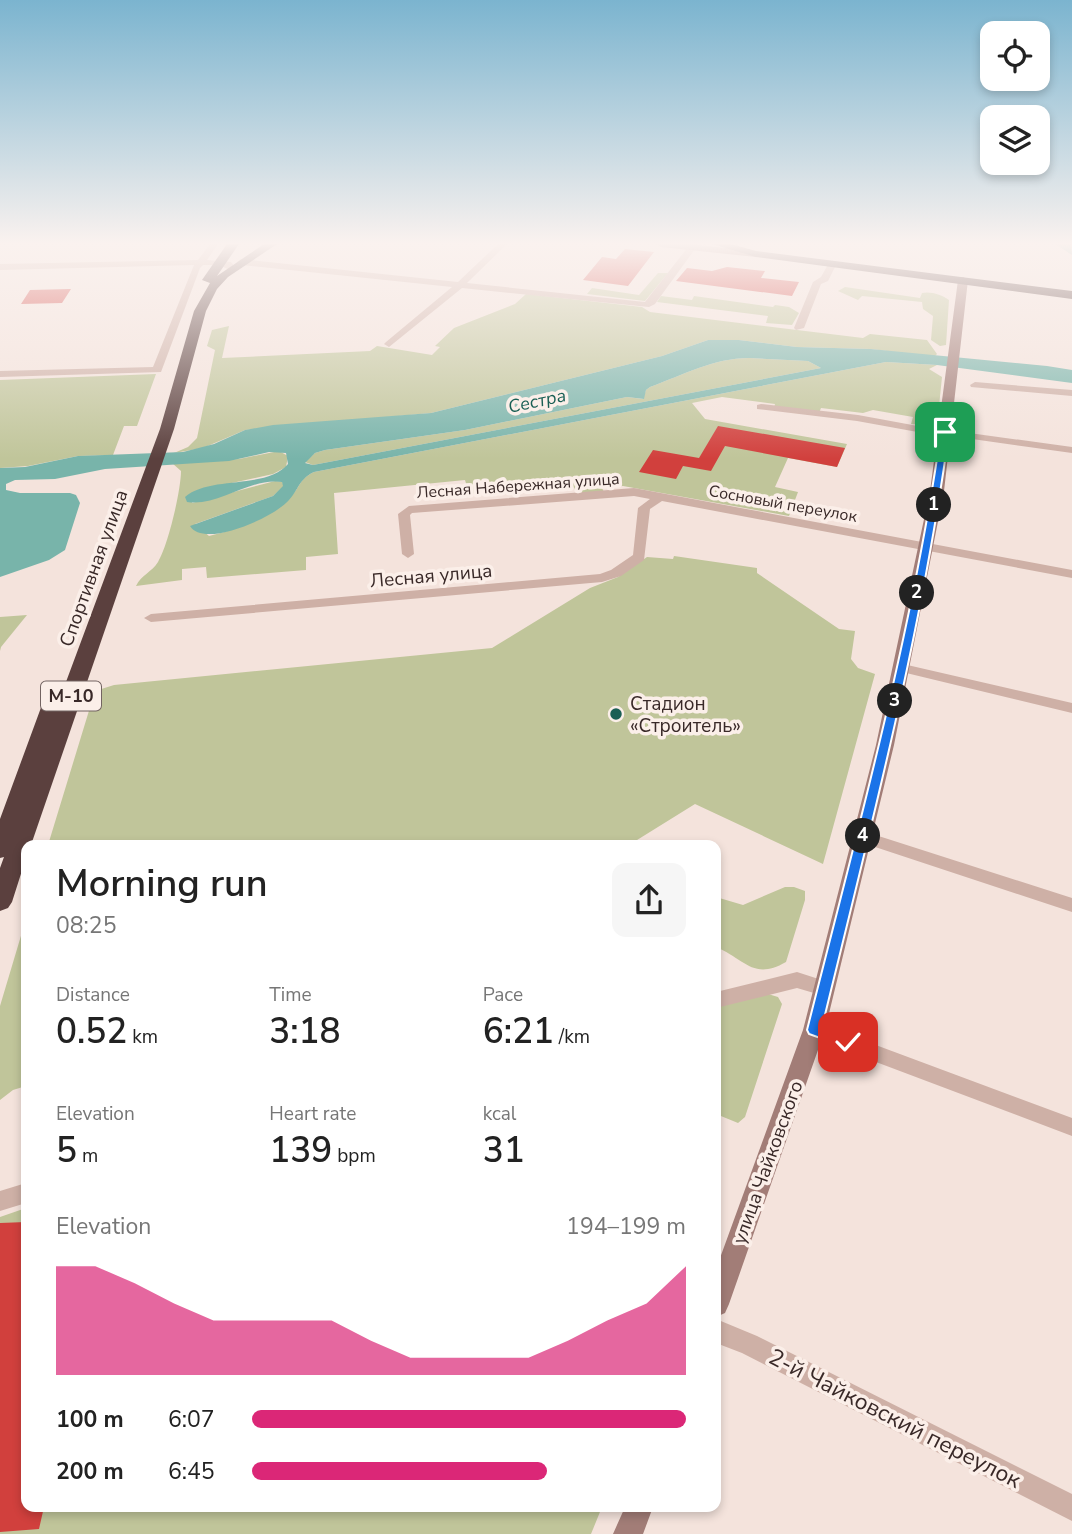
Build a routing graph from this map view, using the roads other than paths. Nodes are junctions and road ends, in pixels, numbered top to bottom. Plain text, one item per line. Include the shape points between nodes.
1 (178, 316) edge
2 (190, 316) edge
3 (423, 316) edge
4 (803, 316) edge
5 (959, 316) edge
6 (799, 328) dead end
7 (389, 344) dead end
8 (0, 374) edge
9 (975, 385) dead end
10 (1072, 393) edge
11 (761, 407) dead end
12 (945, 434) junction
13 (962, 435) dead end
14 (1072, 450) edge
15 (140, 491) junction
16 (635, 492) joint
17 (660, 497) junction
18 (926, 545) junction
19 (408, 554) dead end
20 (1072, 574) edge
21 (151, 618) dead end
22 (903, 668) junction
23 (1072, 708) edge
24 (863, 836) junction
25 (21, 840) edge
26 (21, 840) edge
27 (0, 850) edge
28 (0, 902) edge
29 (1072, 905) edge
30 (824, 988) junction
31 (721, 999) edge
32 (814, 1030) junction
33 (1072, 1127) edge
34 (21, 1194) edge
35 (0, 1201) edge
36 (721, 1290) edge
37 (721, 1333) edge
38 (1072, 1507) edge
39 (637, 1512) edge
40 (628, 1534) edge

1 - 8 street via 157,370
2 - 15 highway, Спортивная улица / М-10
3 - 7 street
4 - 6 street
5 - 12 street, улица Чайковского
9 - 10 street
11 - 12 street
12 - 18 street, улица Чайковского
13 - 14 street
15 - 26 highway, Спортивная улица / М-10
15 - 27 highway, Спортивная улица / М-10
16 - 17 street, Сосновый переулок
16 - 19 street, Лесная Набережная улица via 409,510 404,514
17 - 18 street, Сосновый переулок
17 - 21 street, Лесная улица via 644,508 639,557 602,578
18 - 20 street, Сосновый переулок
18 - 22 street, улица Чайковского
22 - 23 street
22 - 24 street, улица Чайковского
24 - 29 street
24 - 30 street, улица Чайковского
25 - 28 highway, Спортивная улица / М-10
30 - 31 street via 797,980
30 - 32 street, улица Чайковского
32 - 33 street
32 - 36 street, улица Чайковского
34 - 35 street
37 - 38 street, 2-й Чайковский переулок
39 - 40 street

